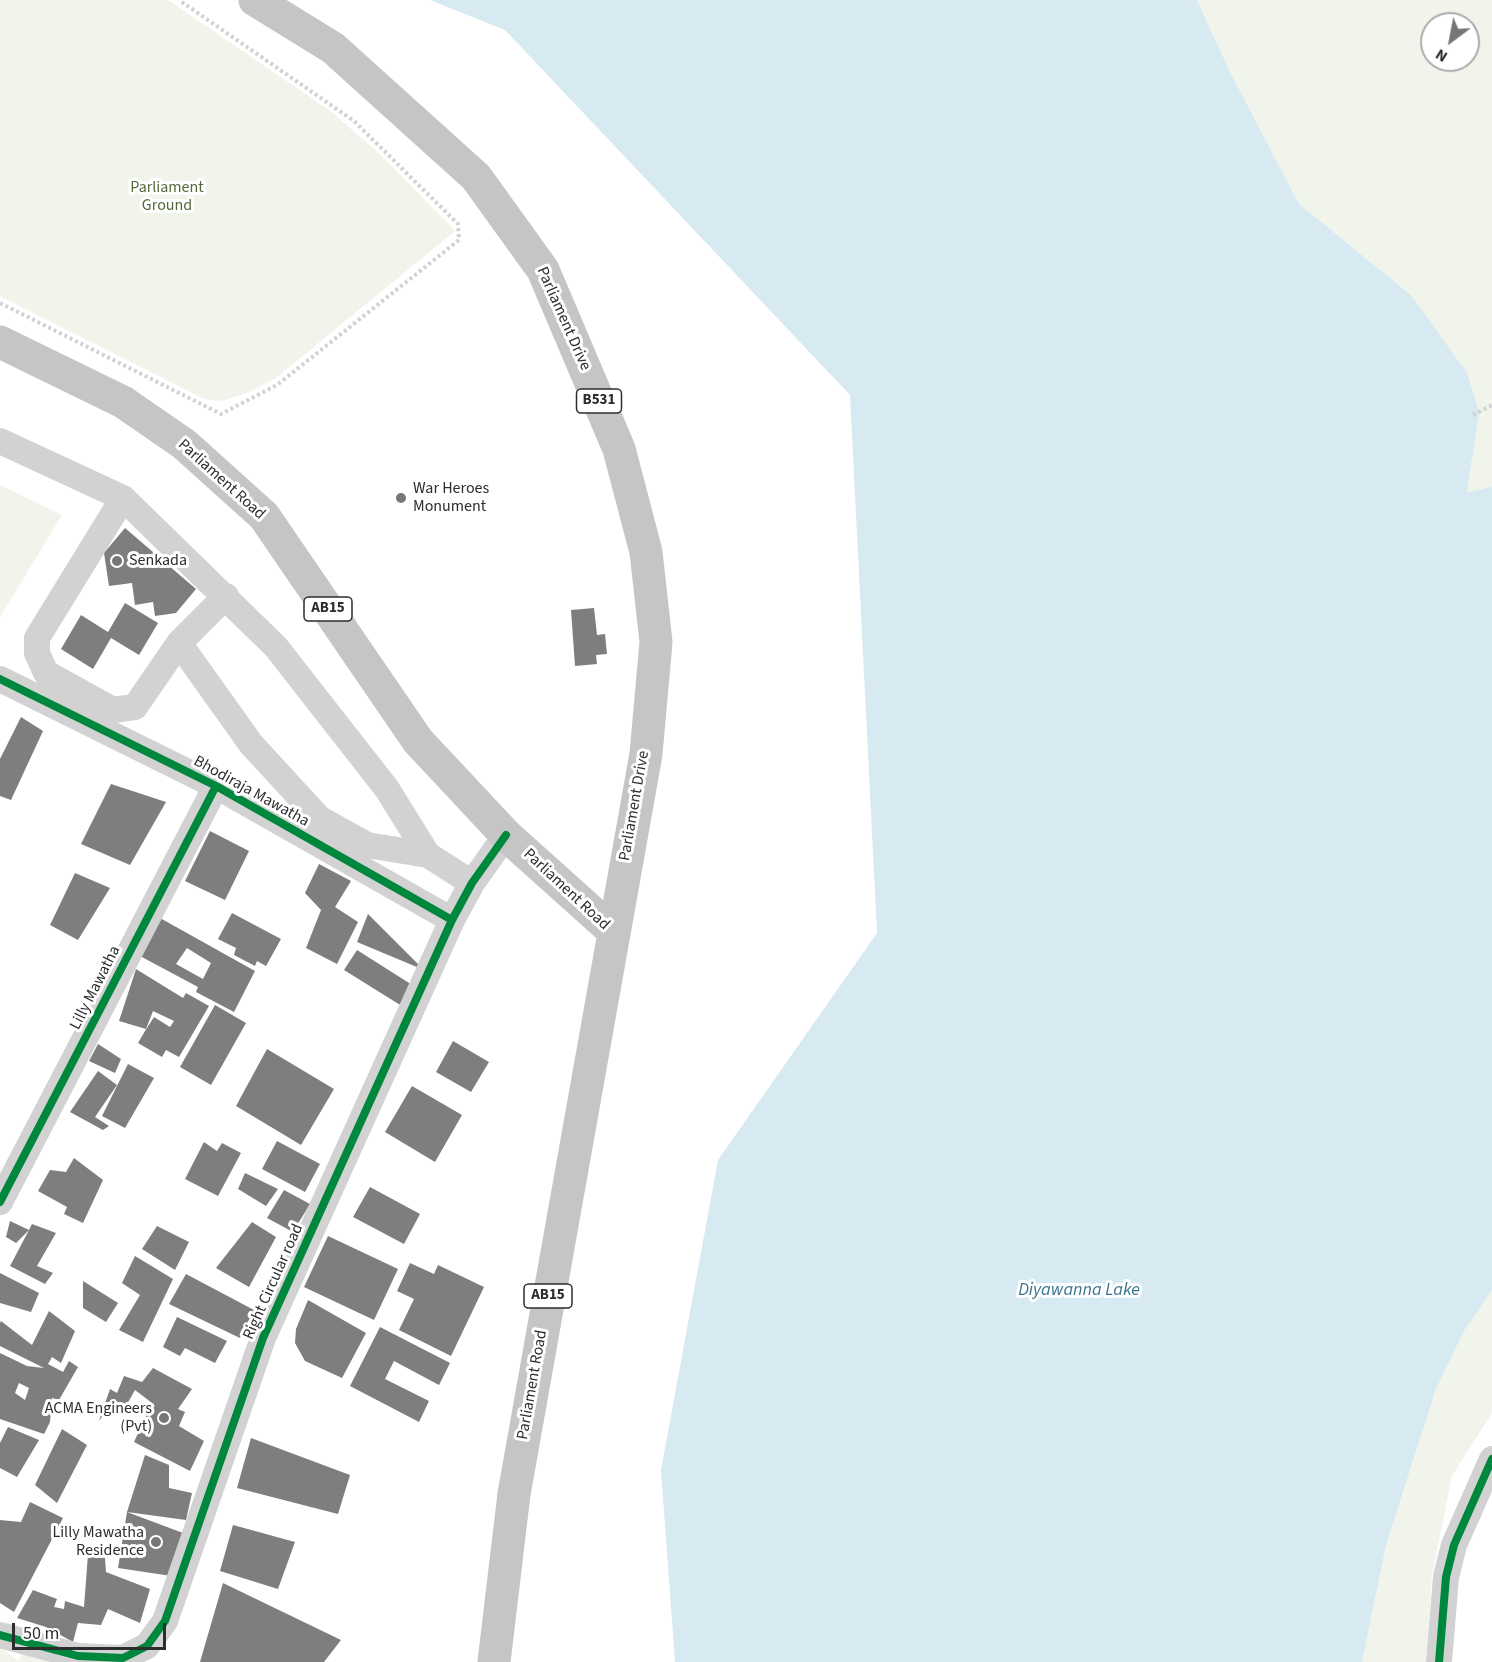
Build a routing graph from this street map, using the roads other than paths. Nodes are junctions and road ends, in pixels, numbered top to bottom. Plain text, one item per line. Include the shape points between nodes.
1 (255, 0) edge
2 (0, 342) edge
3 (0, 441) edge
4 (123, 498) junction
5 (226, 596) junction
6 (179, 643) junction
7 (0, 679) edge
8 (216, 786) junction
9 (506, 836) junction
10 (428, 855) junction
11 (472, 883) junction
12 (453, 920) junction
13 (613, 931) junction
14 (0, 1202) edge
15 (1492, 1459) edge
16 (0, 1635) edge
17 (494, 1662) edge
18 (1439, 1662) edge

1 - 13 main road, Parliament Drive / B531 via 333,48 476,177 543,270 619,449 646,552 656,642 646,754
2 - 9 main road, Parliament Road / AB15 via 123,402 184,444 264,516 418,741
3 - 4 street
4 - 5 street
4 - 6 street via 38,638 37,653 46,673 113,710 135,707
5 - 6 street
5 - 10 street via 276,647 338,726 387,789
6 - 10 street via 251,744 320,819 367,845
7 - 8 street, Bhodiraja Mawatha
8 - 12 street, Bhodiraja Mawatha
8 - 14 street, Lilly Mawatha
9 - 11 street, Right Circular road
9 - 13 main road, Parliament Road / AB15
10 - 11 street
11 - 12 street, Right Circular road
12 - 16 street, Right Circular road via 263,1338 165,1621 147,1646 123,1658 78,1656
13 - 17 main road, Parliament Road / AB15 via 514,1494
15 - 18 street via 1451,1556

